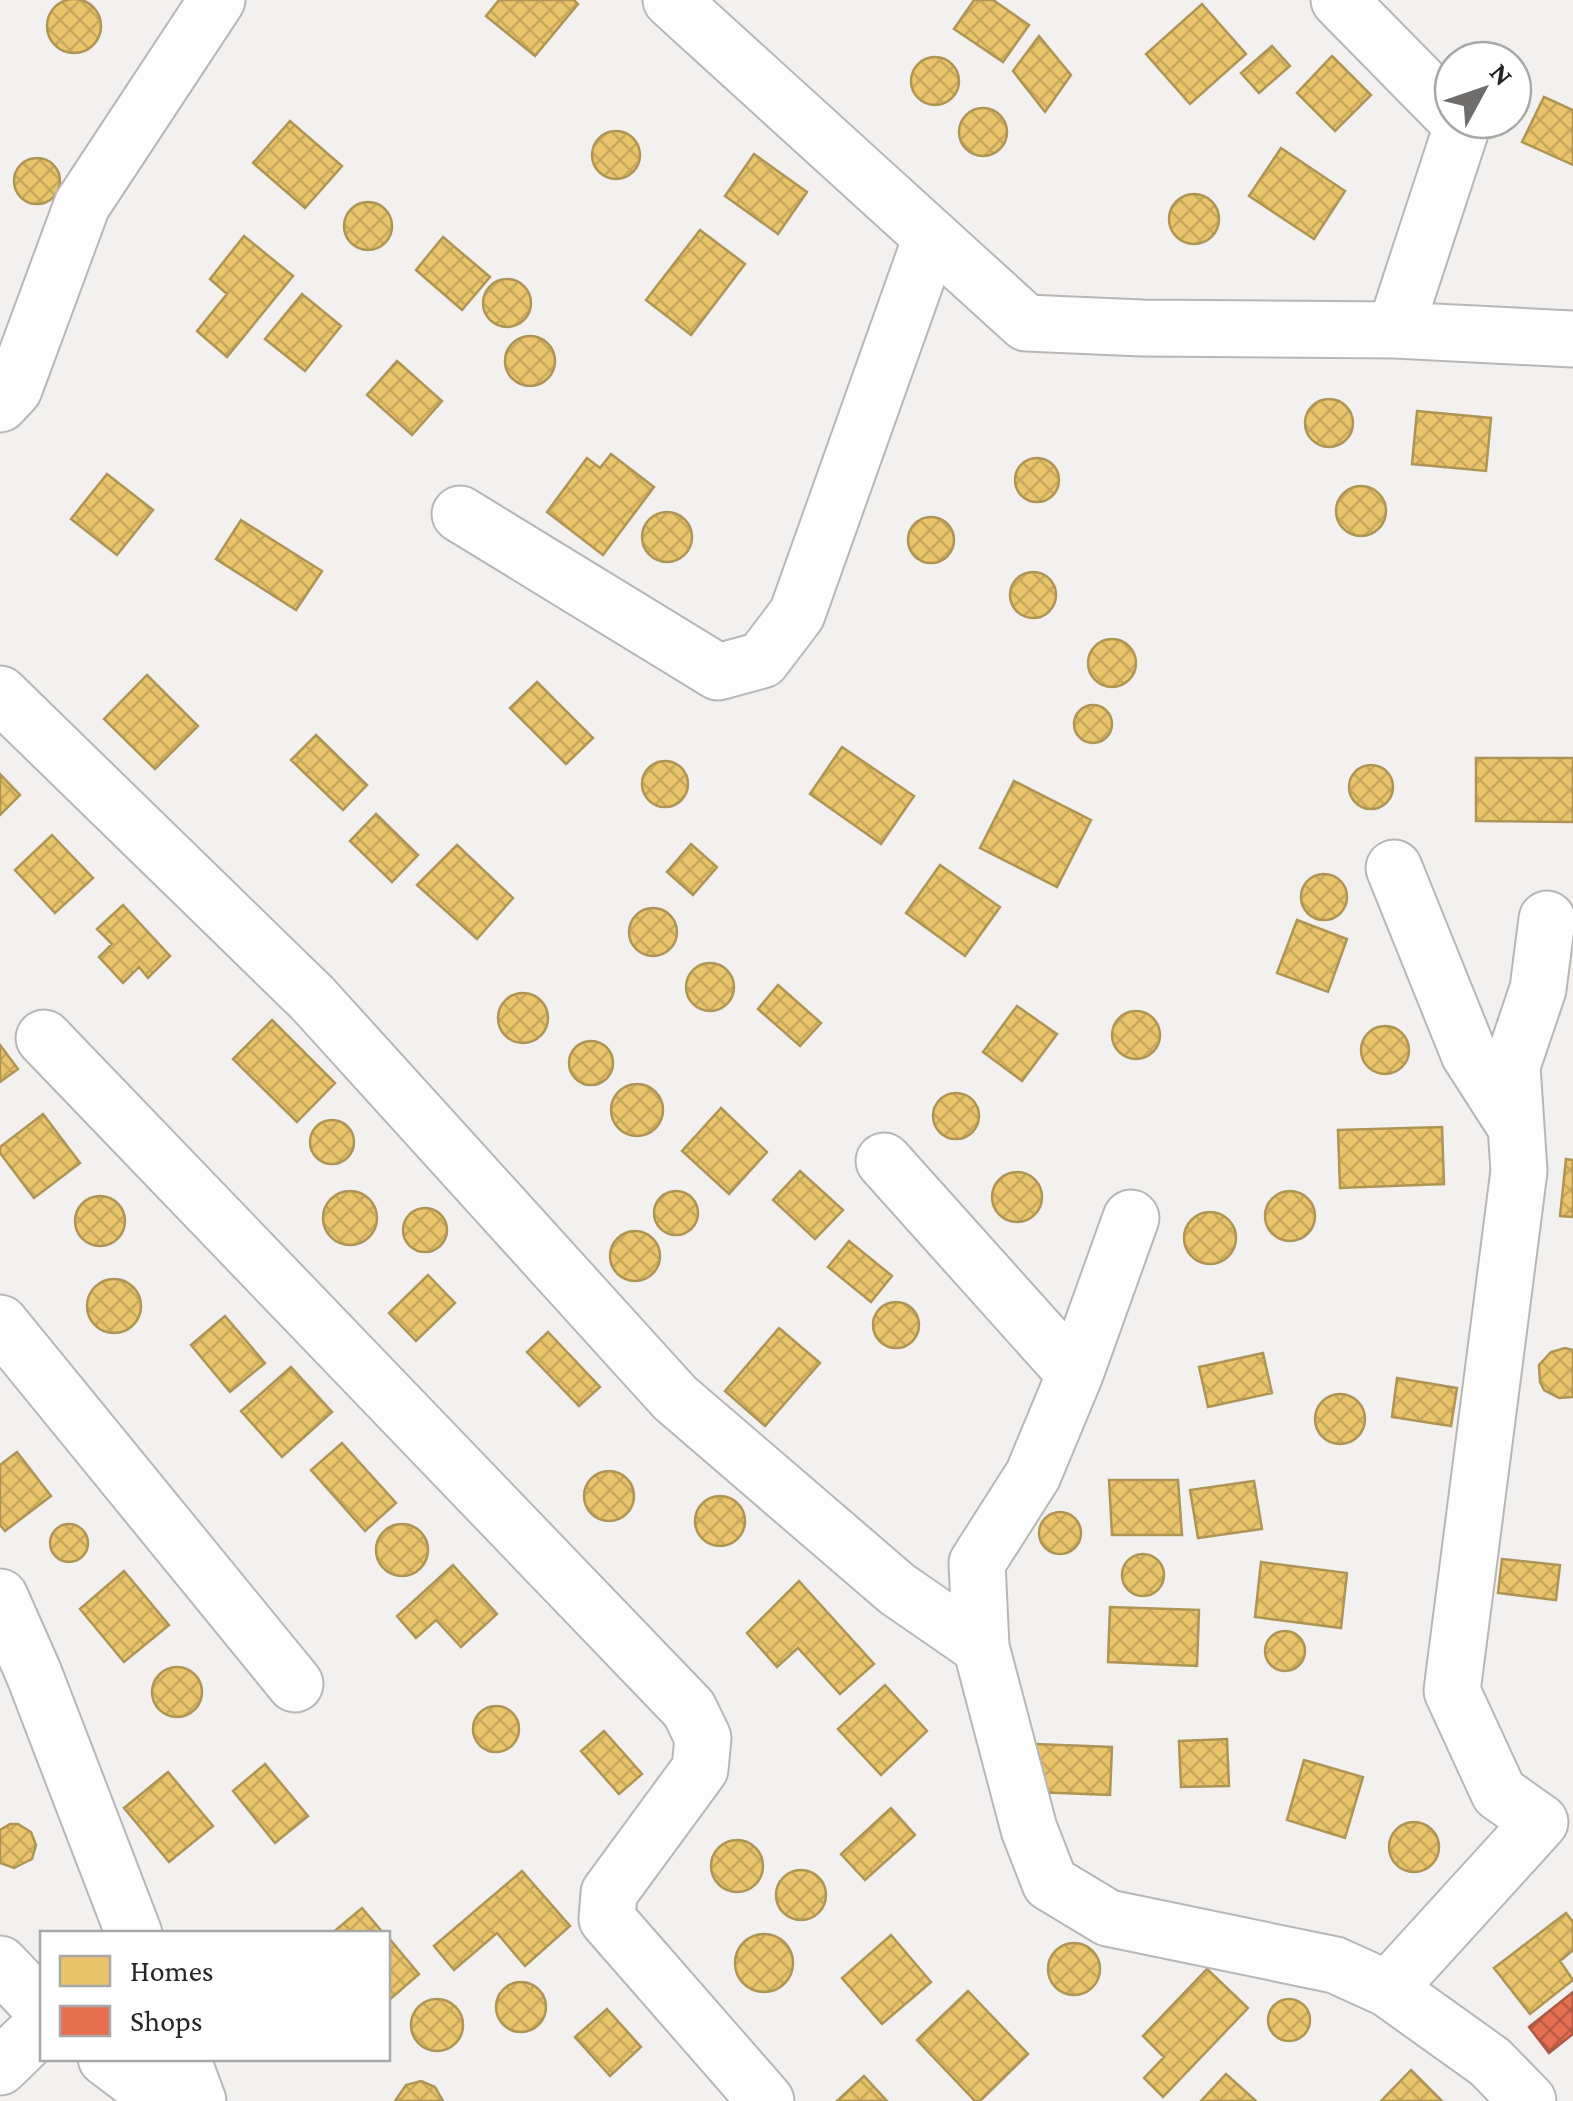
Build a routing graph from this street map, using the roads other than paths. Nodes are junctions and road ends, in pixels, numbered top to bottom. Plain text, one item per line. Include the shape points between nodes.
1 (218, 0) edge
2 (671, 0) edge
3 (1339, 0) edge
4 (1433, 96) edge
5 (1457, 140) edge
6 (931, 238) junction
7 (1395, 330) junction
8 (1573, 339) edge
9 (4, 391) edge
10 (460, 514) dead end
11 (0, 694) edge
12 (1394, 868) dead end
13 (1547, 919) dead end
14 (44, 1038) dead end
15 (1516, 1126) junction
16 (884, 1161) dead end
17 (1131, 1218) dead end
18 (0, 1323) edge
19 (1075, 1374) junction
20 (0, 1596) edge
21 (981, 1647) junction
22 (295, 1684) dead end
23 (1557, 1817) edge
24 (133, 1931) edge
25 (0, 1964) edge
26 (1388, 1990) junction
27 (40, 2006) edge
28 (40, 2028) edge
29 (110, 2061) edge
30 (183, 2061) edge
31 (0, 2067) edge
32 (163, 2101) edge
33 (198, 2101) edge
34 (766, 2101) edge
35 (1528, 2101) edge

1 - 9 street via 82,205
2 - 6 street
3 - 4 street
5 - 7 street
6 - 7 street via 1026,323
6 - 10 street via 796,614 762,660 718,672
7 - 8 street
11 - 21 street via 313,999 676,1398 897,1589
12 - 15 street via 1469,1054
13 - 15 street via 1538,989 1512,1066
14 - 34 street via 688,1709 704,1738 700,1769 608,1893 607,1919
15 - 23 street via 1519,1170 1452,1691 1498,1792
16 - 19 street
17 - 19 street
18 - 22 street
19 - 21 street via 1033,1475 977,1562
20 - 24 street
21 - 26 street via 1029,1829 1050,1883 1108,1918 1335,1965
23 - 26 street
25 - 27 street
26 - 35 street via 1490,2062
28 - 31 street
29 - 32 street
30 - 33 street

